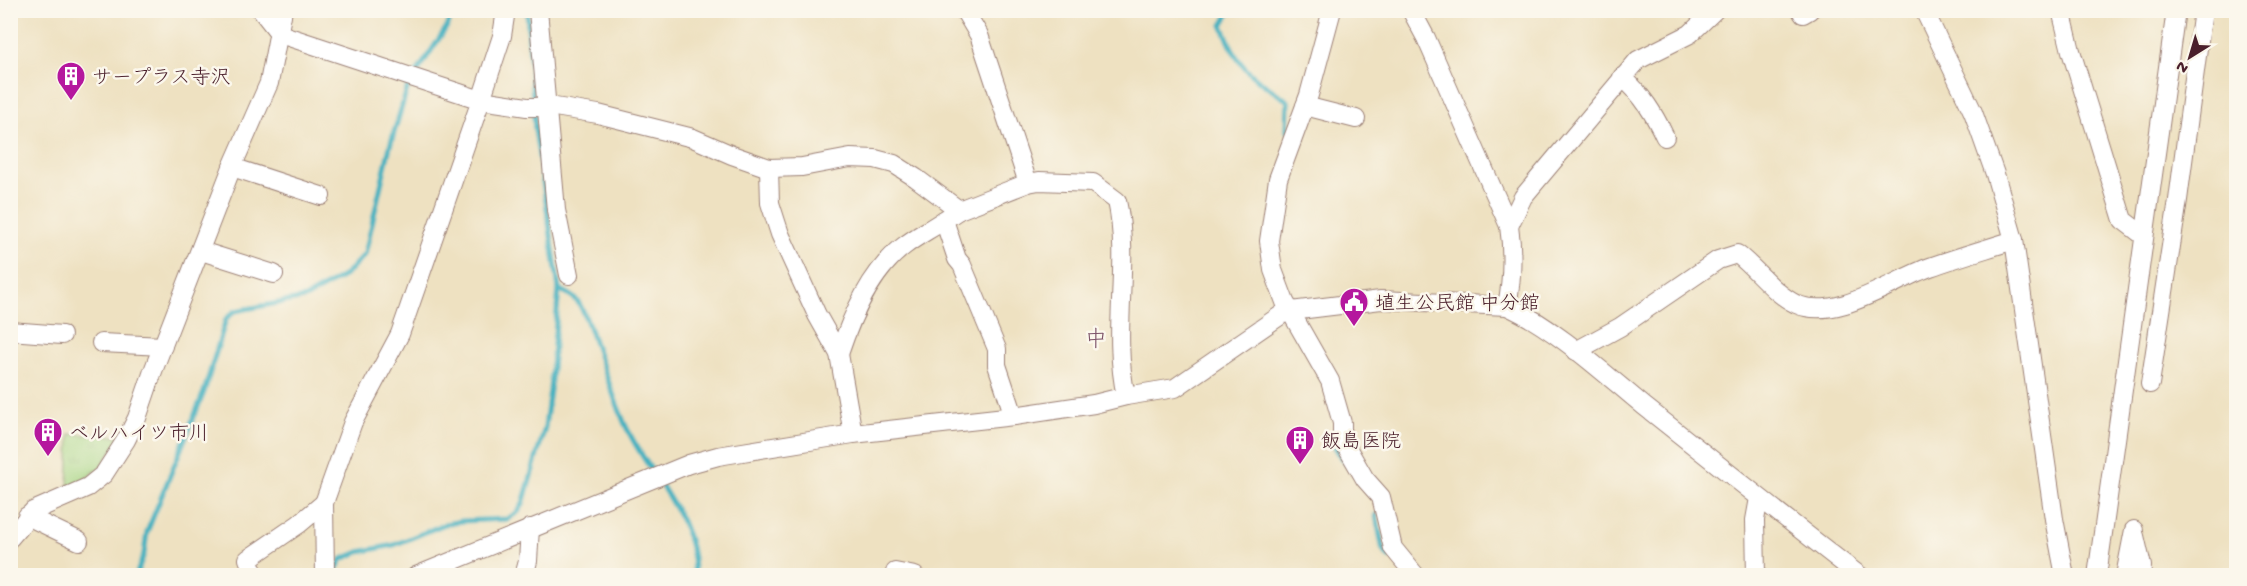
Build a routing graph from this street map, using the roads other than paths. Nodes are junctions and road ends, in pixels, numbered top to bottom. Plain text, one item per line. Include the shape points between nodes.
1 (261, 10) edge
2 (283, 10) edge
3 (506, 10) edge
4 (538, 10) edge
5 (964, 10) edge
6 (1332, 10) edge
7 (1411, 10) edge
8 (1715, 10) edge
9 (1801, 10) edge
10 (1810, 10) edge
11 (1924, 10) edge
12 (2061, 10) edge
13 (2176, 10) edge
14 (2203, 10) edge
15 (279, 33) junction
16 (1622, 77) junction
17 (481, 100) junction
18 (1305, 106) junction
19 (539, 107) junction
20 (1356, 119) dead end
21 (1665, 137) dead end
22 (232, 167) junction
23 (769, 168) junction
24 (1028, 183) junction
25 (321, 196) dead end
26 (952, 215) junction
27 (1509, 226) junction
28 (2144, 236) junction
29 (2014, 240) junction
30 (201, 251) junction
31 (274, 274) dead end
32 (569, 275) dead end
33 (1507, 306) junction
34 (1291, 311) junction
35 (10, 331) edge
36 (62, 335) dead end
37 (101, 343) dead end
38 (163, 346) junction
39 (1576, 351) junction
40 (839, 354) junction
41 (2150, 384) dead end
42 (1126, 396) junction
43 (1014, 416) junction
44 (853, 434) junction
45 (1759, 498) junction
46 (324, 503) junction
47 (27, 516) junction
48 (530, 528) junction
49 (10, 538) edge
50 (79, 542) dead end
51 (895, 572) dead end
52 (255, 576) edge
53 (325, 576) edge
54 (416, 576) edge
55 (524, 576) edge
56 (915, 576) edge
57 (1416, 576) edge
58 (1756, 576) edge
59 (1860, 576) edge
60 (2065, 576) edge
61 (2097, 576) edge
62 (2125, 576) edge
63 (2141, 576) edge

1 - 15 street
2 - 15 street
3 - 17 street via 502,36
4 - 19 street
5 - 24 street via 979,35
6 - 18 street
7 - 27 street
8 - 16 street via 1690,34 1638,60
9 - 10 street via 1803,14
11 - 29 street via 1973,112
12 - 28 street via 2123,220
13 - 28 street
14 - 41 street
15 - 17 street
15 - 22 street via 269,83
16 - 21 street via 1652,111
16 - 27 street via 1523,197
17 - 19 street
17 - 46 street via 400,334 353,422
18 - 20 street
18 - 34 street via 1278,179 1269,241 1272,270
19 - 23 street via 598,114 693,138
19 - 32 street
22 - 25 street
22 - 30 street
23 - 26 street via 802,167 850,158 875,159 894,164 916,178
23 - 40 street via 770,203 780,234
24 - 26 street
24 - 42 street via 1093,183 1117,201 1122,245 1119,334
26 - 40 street via 905,245 876,276
26 - 43 street via 957,259 997,349 997,365
27 - 33 street
28 - 61 street
29 - 39 street via 1929,267 1850,302 1817,309 1798,305 1781,294 1737,254 1718,260 1620,327
29 - 60 street
30 - 31 street
30 - 38 street
33 - 34 street via 1381,300
33 - 39 street
34 - 42 street via 1175,388
34 - 57 street via 1330,381 1342,423 1342,439 1381,497 1393,548
35 - 36 street
37 - 38 street
38 - 47 street via 137,418 104,474 88,487
39 - 45 street
40 - 44 street
42 - 43 street
43 - 44 street
44 - 48 street via 689,464
45 - 58 street via 1755,520
45 - 59 street
46 - 52 street via 248,559
46 - 53 street
47 - 49 street
47 - 50 street
48 - 54 street
48 - 55 street
51 - 56 street
62 - 63 street via 2134,530

